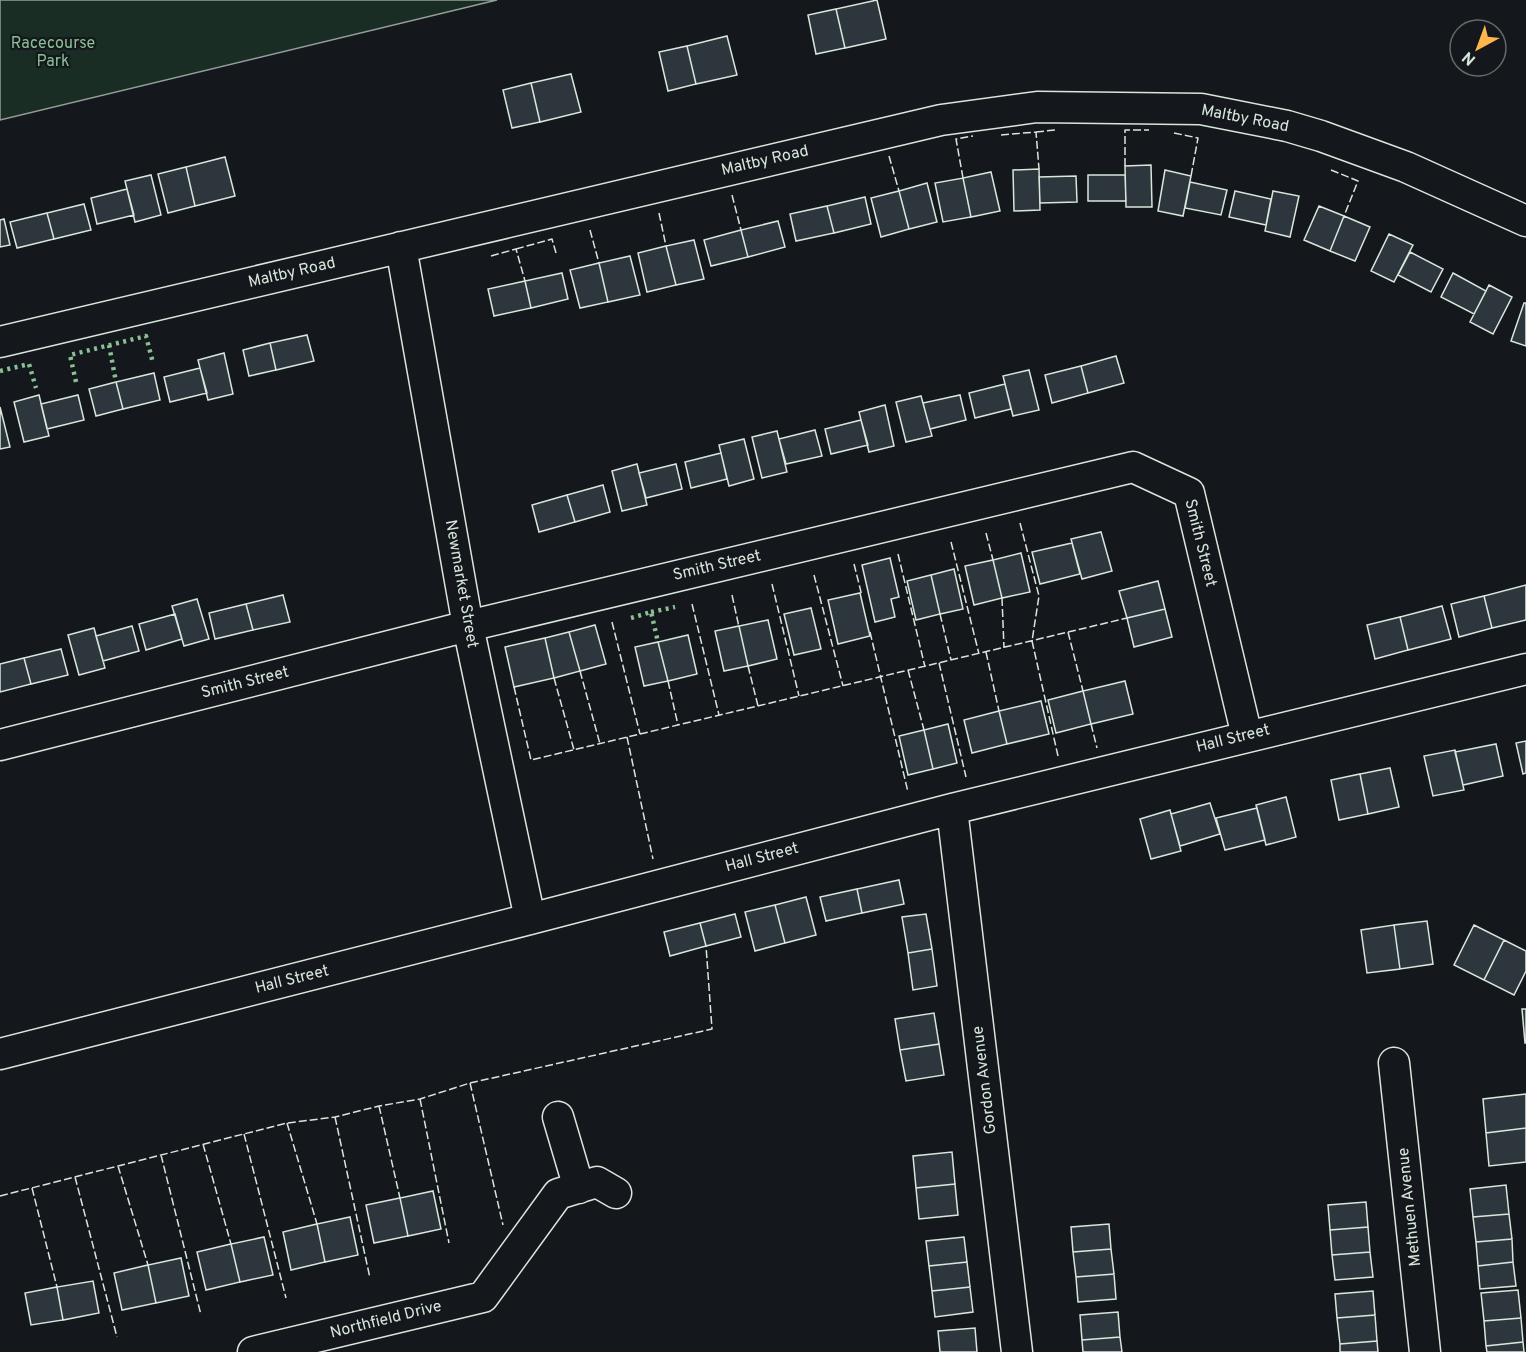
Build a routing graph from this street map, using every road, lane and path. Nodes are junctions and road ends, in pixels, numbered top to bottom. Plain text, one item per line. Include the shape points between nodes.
1 (1526, 221) edge
2 (401, 247) junction
3 (0, 342) edge
4 (468, 626) junction
5 (1526, 669) edge
6 (1247, 736) junction
7 (0, 745) edge
8 (952, 809) junction
9 (530, 919) junction
10 (0, 1054) edge
11 (1394, 1063) dead end
12 (558, 1117) dead end
13 (579, 1188) junction
14 (616, 1193) dead end
15 (253, 1352) edge
16 (1017, 1352) edge
17 (1425, 1352) edge

1 - 2 street, Maltby Road via 1406,166 1287,126 1201,109 1037,107 941,120
2 - 3 street, Maltby Road
2 - 4 street, Newmarket Street
4 - 6 street, Smith Street via 1133,467 1189,493
4 - 7 street, Smith Street
4 - 9 street, Newmarket Street
5 - 6 street, Hall Street
6 - 8 street, Hall Street
8 - 9 street, Hall Street
8 - 16 street, Gordon Avenue
9 - 10 street, Hall Street
11 - 17 street, Methuen Avenue
12 - 13 street
13 - 14 street via 597,1182
13 - 15 street, Northfield Drive via 558,1194 483,1297

